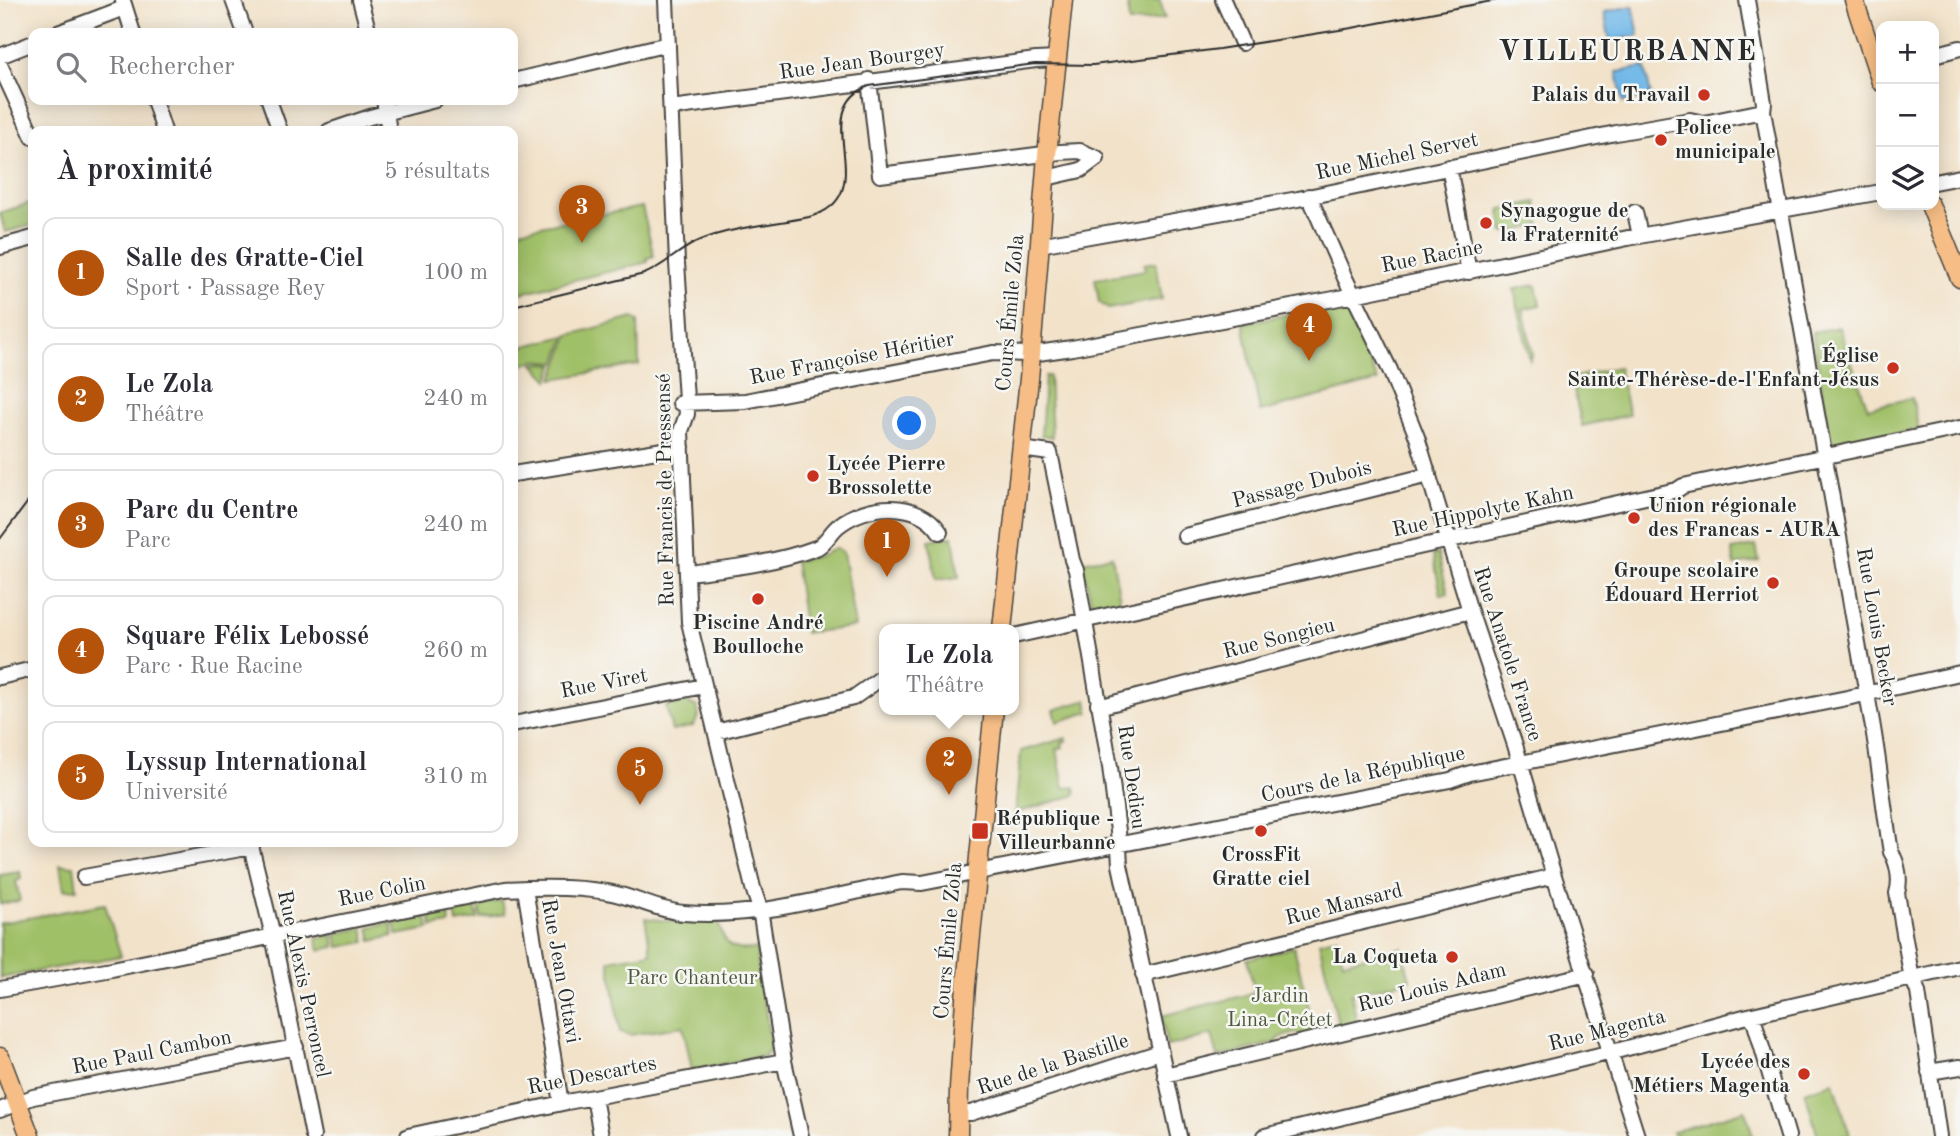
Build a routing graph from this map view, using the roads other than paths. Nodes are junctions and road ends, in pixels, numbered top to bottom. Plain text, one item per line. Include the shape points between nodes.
1 (233, 0) edge
2 (360, 0) edge
3 (666, 0) edge
4 (1063, 0) edge
5 (1223, 0) edge
6 (1746, 0) edge
7 (1854, 0) edge
8 (123, 4) edge
9 (69, 28) edge
10 (131, 28) edge
11 (243, 28) edge
12 (368, 28) edge
13 (1242, 43) dead end
14 (668, 44) junction
15 (28, 45) edge
16 (1960, 48) edge
17 (1939, 54) edge
18 (0, 56) edge
19 (1058, 59) junction
20 (1876, 63) edge
21 (0, 65) edge
22 (518, 80) edge
23 (869, 80) junction
24 (156, 105) edge
25 (271, 105) edge
26 (385, 106) edge
27 (671, 108) junction
28 (1763, 111) junction
29 (28, 126) edge
30 (162, 126) edge
31 (278, 126) edge
32 (340, 126) edge
33 (388, 126) edge
34 (1048, 155) junction
35 (1449, 167) junction
36 (1960, 177) edge
37 (1046, 178) junction
38 (1939, 181) edge
39 (1876, 193) edge
40 (1309, 196) junction
41 (1932, 210) edge
42 (1781, 211) junction
43 (1635, 212) dead end
44 (1640, 236) junction
45 (28, 239) edge
46 (1039, 245) junction
47 (0, 247) edge
48 (1469, 272) junction
49 (1960, 278) edge
50 (1353, 295) junction
51 (1031, 354) junction
52 (683, 403) junction
53 (1960, 428) edge
54 (682, 447) junction
55 (1021, 449) junction
56 (1826, 458) junction
57 (518, 473) edge
58 (1429, 475) junction
59 (940, 532) dead end
60 (1185, 536) dead end
61 (1448, 541) junction
62 (688, 573) junction
63 (1470, 611) junction
64 (1085, 621) junction
65 (1003, 624) edge
66 (1019, 635) edge
67 (28, 669) edge
68 (1960, 673) edge
69 (0, 677) edge
70 (879, 680) edge
71 (704, 686) junction
72 (1866, 693) junction
73 (1098, 704) junction
74 (993, 715) edge
75 (518, 723) edge
76 (716, 732) junction
77 (1521, 763) junction
78 (1119, 845) junction
79 (236, 847) edge
80 (252, 847) edge
81 (978, 871) junction
82 (1554, 876) junction
83 (84, 877) dead end
84 (525, 889) junction
85 (767, 909) junction
86 (273, 936) junction
87 (1960, 967) edge
88 (1587, 974) junction
89 (1143, 975) junction
90 (1913, 978) junction
91 (0, 989) edge
92 (1753, 1017) junction
93 (296, 1047) junction
94 (1611, 1051) junction
95 (1160, 1052) junction
96 (0, 1057) edge
97 (784, 1061) junction
98 (1960, 1067) edge
99 (1929, 1072) junction
100 (1165, 1075) junction
101 (0, 1087) edge
102 (594, 1097) junction
103 (561, 1103) junction
104 (8, 1107) edge
105 (958, 1113) junction
106 (18, 1136) edge
107 (30, 1136) edge
108 (313, 1136) edge
109 (408, 1136) edge
110 (601, 1136) edge
111 (801, 1136) edge
112 (958, 1136) edge
113 (1179, 1136) edge
114 (1265, 1136) edge
115 (1637, 1136) edge
116 (1788, 1136) edge
117 (1940, 1136) edge

1 - 11 street
2 - 12 street
3 - 14 street, Rue Francis de Pressensé
4 - 19 main road, Cours Émile Zola
5 - 13 street
6 - 28 street, Rue Louis Becker
7 - 20 main road
8 - 9 street
8 - 10 street
14 - 22 street
14 - 27 street, Rue Francis de Pressensé
15 - 18 street
16 - 17 street
19 - 23 street, Rue Jean Bourgey
19 - 34 main road, Cours Émile Zola
21 - 29 street
23 - 27 street, Rue Jean Bourgey
23 - 34 street via 880,176
24 - 30 street
25 - 31 street
26 - 32 street
26 - 33 street
27 - 52 street, Rue Francis de Pressensé
28 - 35 street, Rue Michel Servet via 1704,123 1690,120
28 - 42 street, Rue Louis Becker
34 - 37 main road, Cours Émile Zola
34 - 37 street via 1080,151 1097,158 1081,170
35 - 40 street, Rue Michel Servet
35 - 48 street
36 - 38 street
37 - 46 main road, Cours Émile Zola
39 - 42 street, Rue Racine
40 - 46 street, Rue Michel Servet
40 - 50 street, Rue Anatole France
41 - 49 main road
42 - 44 street, Rue Racine
42 - 56 street, Rue Louis Becker
43 - 44 street
44 - 48 street, Rue Racine
45 - 47 street
46 - 51 main road, Cours Émile Zola
48 - 50 street, Rue Racine
50 - 51 street, Rue Racine
50 - 58 street, Rue Anatole France via 1411,419
51 - 52 street, Rue Françoise Héritier via 993,353 745,401
51 - 55 main road, Cours Émile Zola
52 - 54 street, Rue Francis de Pressensé via 687,414
53 - 56 street, Rue Hippolyte Kahn
54 - 57 street
54 - 62 street, Rue Francis de Pressensé
55 - 64 street, Rue Dedieu via 1050,453
55 - 65 main road, Cours Émile Zola
56 - 61 street, Rue Hippolyte Kahn via 1730,475
56 - 72 street, Rue Louis Becker
58 - 60 street, Passage Dubois
58 - 61 street, Rue Anatole France
59 - 62 street via 919,512 893,508 854,514 820,547
61 - 63 street, Rue Anatole France
61 - 64 street, Rue Hippolyte Kahn
62 - 71 street, Rue Francis de Pressensé via 689,622
63 - 73 street, Rue Songieu
63 - 77 street, Rue Anatole France
64 - 66 street, Rue Hippolyte Kahn
64 - 73 street, Rue Dedieu
67 - 69 street
68 - 72 street, Cours de la République
70 - 76 street via 853,698
71 - 75 street, Rue Viret
71 - 76 street, Rue Francis de Pressensé
72 - 77 street, Cours de la République
72 - 90 street, Rue Louis Becker
73 - 78 street, Rue Dedieu
74 - 81 main road, Cours Émile Zola
76 - 85 street, Rue Francis de Pressensé via 753,888
77 - 78 street, Cours de la République
77 - 82 street, Rue Anatole France
78 - 81 street, Cours de la République
78 - 89 street, Rue Dedieu
79 - 83 street
80 - 86 street, Rue Alexis Perroncel
81 - 85 street, Cours de la République
81 - 105 main road, Cours Émile Zola
82 - 88 street, Rue Anatole France
82 - 89 street, Rue Mansard
84 - 85 street, Rue Colin via 608,892 682,913
84 - 86 street, Rue Colin via 505,889
84 - 103 street, Rue Jean Ottavi
85 - 97 street, Rue Francis de Pressensé
86 - 91 street, Rue Colin
86 - 93 street, Rue Alexis Perroncel
87 - 90 street, Rue Magenta
88 - 94 street, Rue Anatole France
88 - 100 street, Rue Louis Adam
89 - 95 street, Rue Dedieu
90 - 92 street, Rue Magenta
90 - 99 street, Rue Louis Becker
92 - 94 street, Rue Magenta
92 - 116 street
93 - 104 street, Rue Paul Cambon via 33,1097
93 - 108 street, Rue Alexis Perroncel
94 - 114 street, Rue Magenta
94 - 115 street, Rue Anatole France
95 - 100 street, Rue Dedieu
95 - 105 street, Rue de la Bastille via 971,1113
96 - 104 main road
97 - 102 street, Rue Descartes
97 - 111 street, Rue Francis de Pressensé
98 - 99 street
99 - 117 street, Rue Louis Becker
100 - 113 street, Rue Dedieu
101 - 104 main road
102 - 103 street, Rue Descartes
102 - 110 street
103 - 109 street, Rue Descartes
104 - 106 main road
104 - 107 main road
105 - 112 main road, Cours Émile Zola

